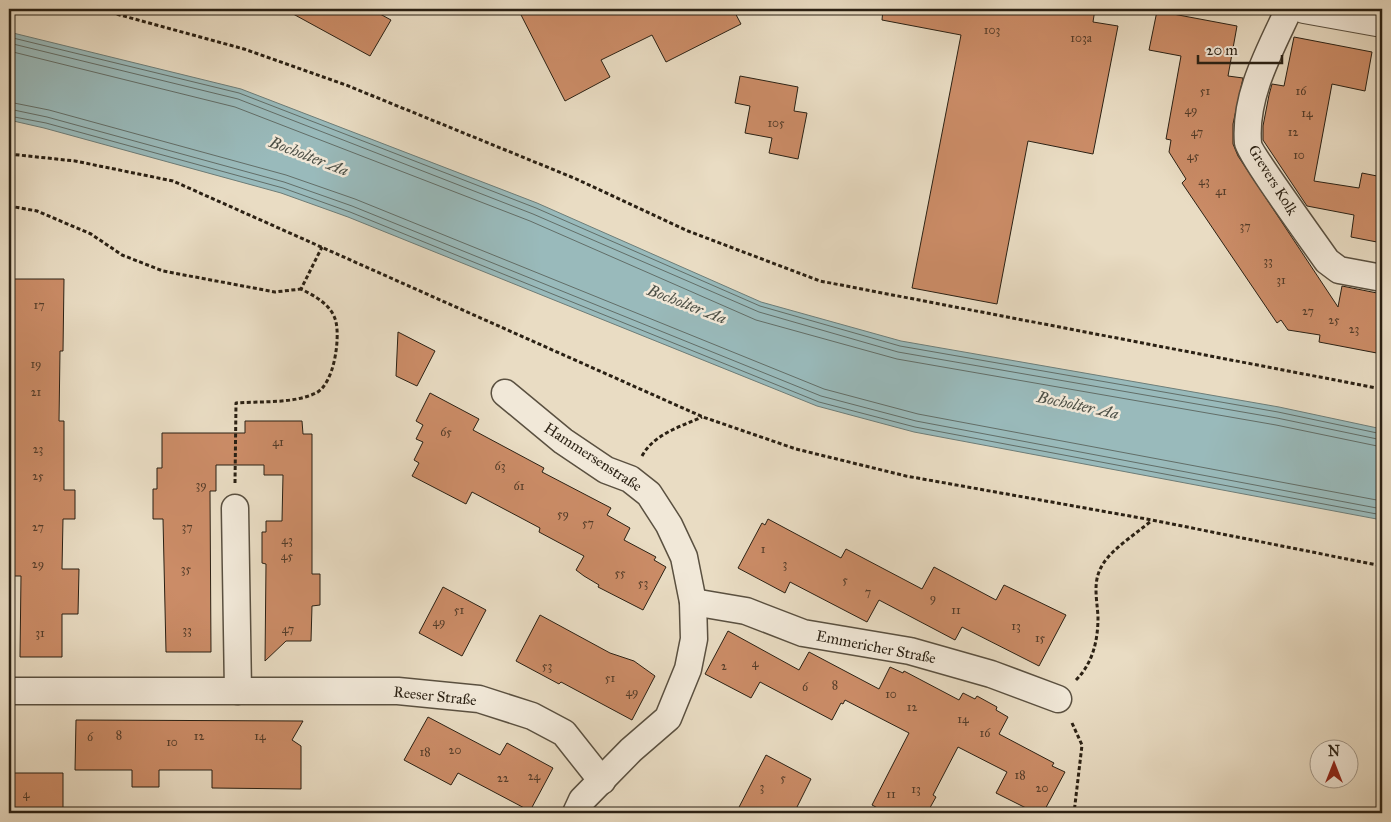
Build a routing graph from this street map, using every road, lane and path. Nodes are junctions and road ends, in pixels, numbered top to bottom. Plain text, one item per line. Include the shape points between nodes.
1 (98, 9) edge
2 (1289, 9) edge
3 (1304, 9) edge
4 (1382, 23) edge
5 (9, 154) edge
6 (9, 206) edge
7 (322, 247) junction
8 (1382, 278) edge
9 (300, 290) junction
10 (1382, 389) edge
11 (505, 393) dead end
12 (703, 417) junction
13 (630, 479) junction
14 (235, 508) joint
15 (1152, 520) junction
16 (1382, 566) edge
17 (693, 602) junction
18 (9, 691) edge
19 (238, 691) junction
20 (1058, 699) junction
21 (602, 781) junction
22 (576, 813) edge
23 (1074, 813) edge

1 - 10 path via 244,49 346,85 574,178 688,231 820,281
2 - 8 street, Grevers Kolk via 1258,76 1248,145 1327,261 1339,270
3 - 4 street
5 - 7 path via 75,161 173,181
6 - 9 path via 37,211 91,234 122,256 163,271 274,292
7 - 9 path
7 - 12 path
9 - 14 path via 321,299 336,321 336,358 319,392 303,398 236,403
11 - 13 street, Hammersenstraße via 563,441 606,470
12 - 13 path via 648,446
12 - 15 path via 796,449 906,476
13 - 17 street, Hammersenstraße via 649,494 669,525 684,557
14 - 19 street
15 - 16 path
15 - 20 path via 1108,556 1102,565 1095,585 1098,618 1088,667
17 - 20 street, Emmericher Straße via 746,611 803,633 910,652 992,674
17 - 21 street, Hammersenstraße via 694,639 688,669 668,718
18 - 19 street, Reeser Straße
19 - 21 street, Reeser Straße via 398,691 480,700 532,716 564,733
20 - 23 path via 1082,745
21 - 22 street, Hammersenstraße via 582,800

